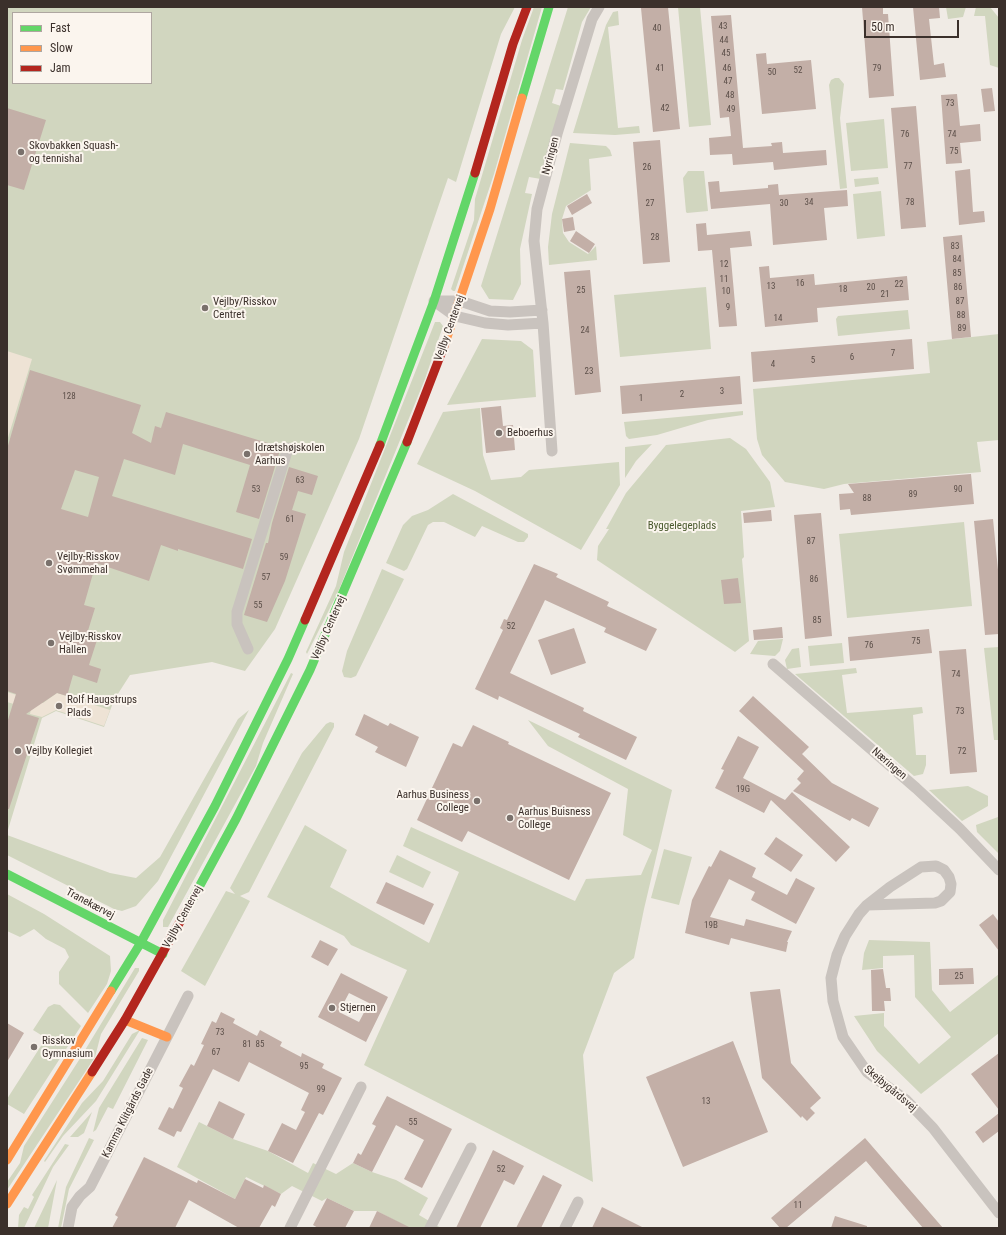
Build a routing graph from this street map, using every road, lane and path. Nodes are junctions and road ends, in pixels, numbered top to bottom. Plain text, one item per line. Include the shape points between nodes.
1 (527, 7) edge
2 (549, 7) edge
3 (599, 7) edge
4 (434, 301) junction
5 (460, 301) junction
6 (542, 310) junction
7 (455, 316) junction
8 (543, 323) junction
9 (288, 448) dead end
10 (552, 451) dead end
11 (248, 649) dead end
12 (773, 664) dead end
13 (999, 870) edge
14 (7, 874) edge
15 (867, 905) junction
16 (140, 944) junction
17 (163, 954) junction
18 (188, 996) dead end
19 (125, 1020) junction
20 (167, 1037) junction
21 (361, 1087) dead end
22 (471, 1148) dead end
23 (7, 1160) edge
24 (578, 1202) dead end
25 (7, 1204) edge
26 (999, 1213) edge
27 (292, 1227) edge
28 (68, 1228) edge
29 (430, 1228) edge
30 (565, 1228) edge

1 - 4 street via 513,44 474,178
2 - 5 street, Vejlby Centervej via 494,196
3 - 6 street, Nyringen via 592,19 537,209 534,241
4 - 5 street
4 - 7 street
4 - 16 street via 342,540 291,652 215,806
5 - 6 street via 490,311
5 - 7 street, Vejlby Centervej
6 - 8 street, Nyringen
7 - 8 street via 508,325
7 - 17 street, Vejlby Centervej via 400,462 310,670 236,819
8 - 10 street, Nyringen
9 - 11 street via 237,612 237,624
12 - 13 street, Næringen via 916,788
14 - 16 street, Tranekærvej
15 - 15 street, Skejbygårdsvej via 941,901 950,892 949,877 944,870 936,866 921,867
15 - 26 street, Skejbygårdsvej via 845,936 831,978 833,1001 842,1037 866,1072 906,1100 932,1128
16 - 17 street, Tranekærvej
16 - 23 street
17 - 19 street, Vejlby Centervej
18 - 20 street, Kamma Klitgårds Gade
19 - 20 street
19 - 25 street, Vejlby Centervej
20 - 28 street, Kamma Klitgårds Gade via 90,1187 72,1207
21 - 27 street
22 - 29 street
24 - 30 street

